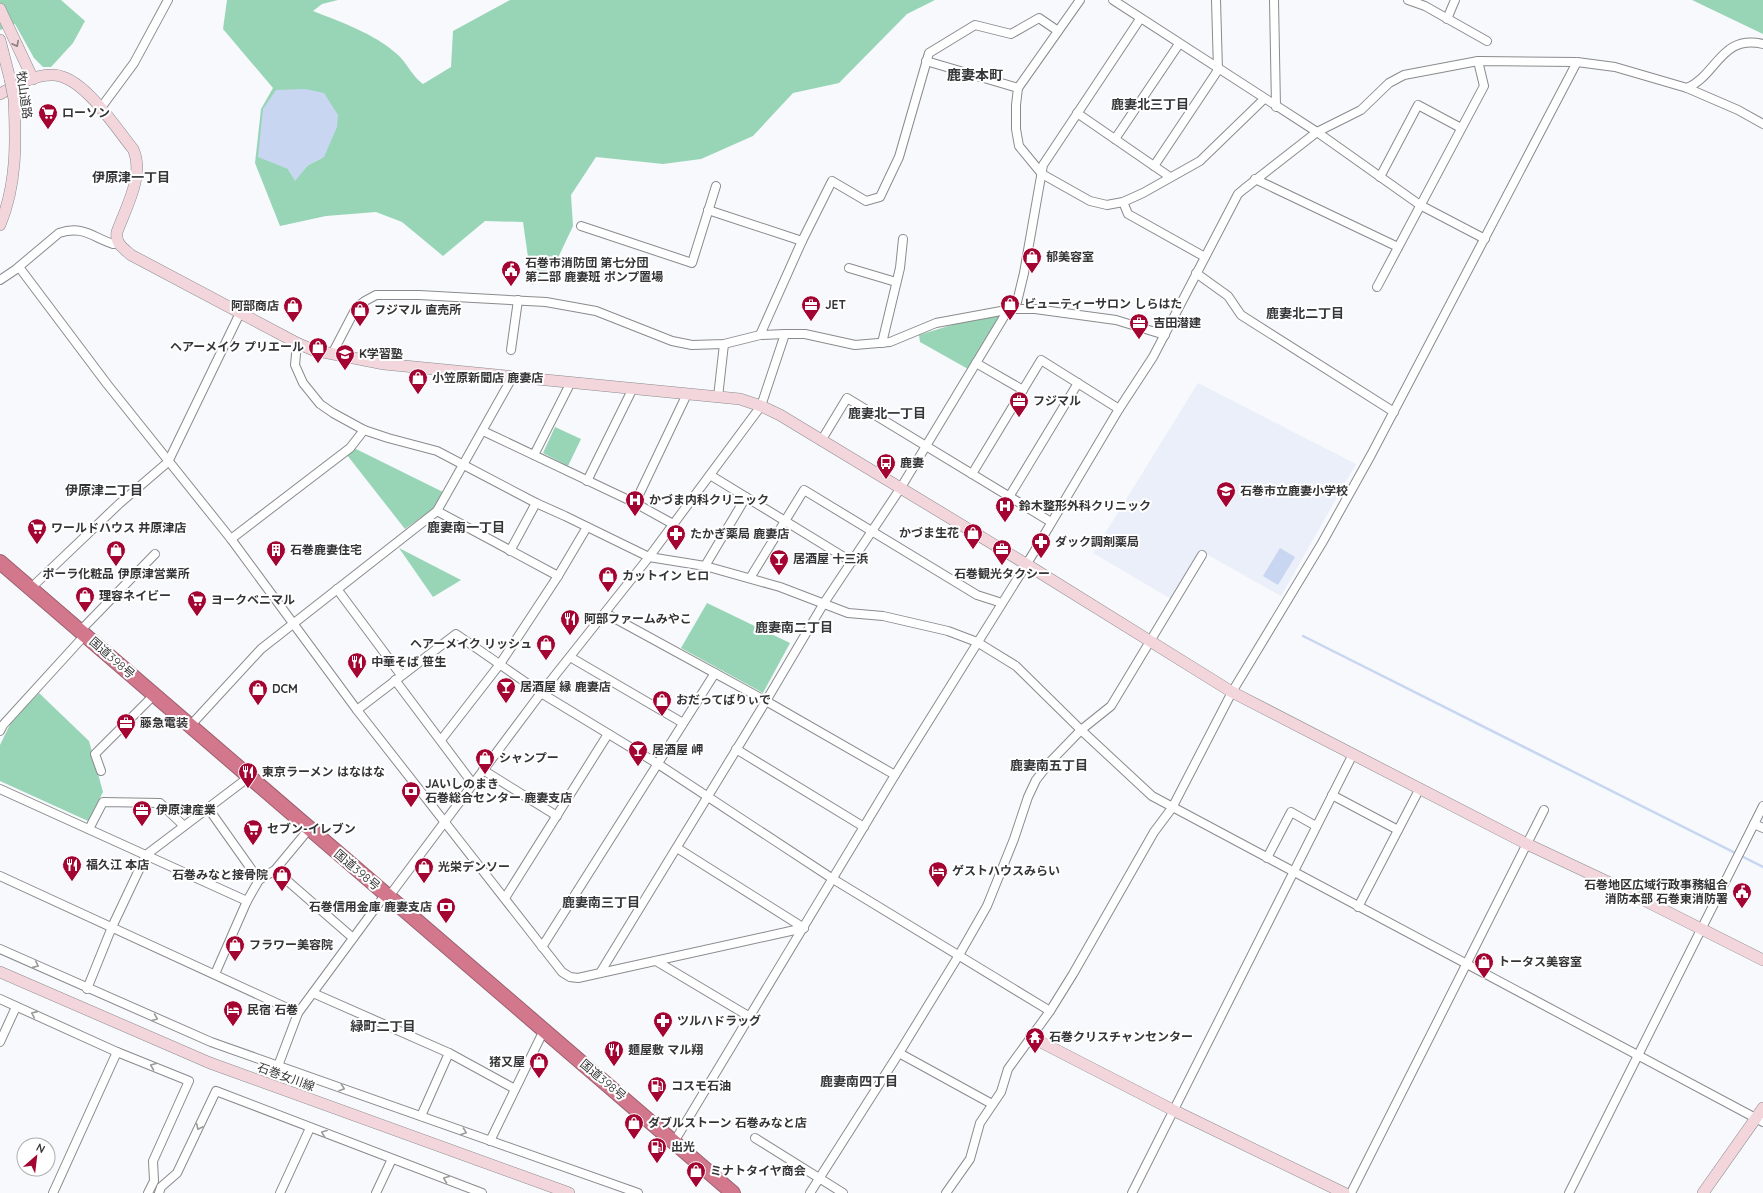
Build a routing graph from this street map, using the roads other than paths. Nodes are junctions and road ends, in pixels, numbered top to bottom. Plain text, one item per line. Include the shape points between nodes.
1 (168, 0) edge
2 (1080, 0) edge
3 (1113, 0) edge
4 (1216, 0) edge
5 (1274, 0) edge
6 (1408, 0) edge
7 (1455, 0) edge
8 (0, 9) edge
9 (1140, 19) junction
10 (1447, 19) junction
11 (1058, 31) junction
12 (0, 41) edge
13 (1487, 41) dead end
14 (1179, 44) junction
15 (1763, 44) edge
16 (926, 61) junction
17 (1478, 61) junction
18 (1577, 62) junction
19 (1218, 70) junction
20 (33, 79) junction
21 (1018, 88) junction
22 (1687, 88) junction
23 (0, 94) edge
24 (1264, 99) junction
25 (1276, 107) junction
26 (100, 109) junction
27 (1077, 113) junction
28 (1763, 124) edge
29 (1461, 128) junction
30 (1317, 132) junction
31 (1115, 139) junction
32 (1154, 166) junction
33 (1042, 174) junction
34 (1170, 177) junction
35 (1380, 177) junction
36 (1255, 179) junction
37 (716, 186) dead end
38 (1123, 202) junction
39 (1420, 205) junction
40 (708, 210) junction
41 (0, 225) edge
42 (581, 226) dead end
43 (903, 239) dead end
44 (1485, 239) junction
45 (802, 241) junction
46 (118, 243) junction
47 (1398, 247) junction
48 (1205, 256) junction
49 (19, 267) junction
50 (848, 268) dead end
51 (1196, 274) junction
52 (0, 280) edge
53 (896, 282) junction
54 (1377, 287) dead end
55 (518, 300) junction
56 (1012, 310) junction
57 (240, 313) junction
58 (785, 334) junction
59 (760, 335) junction
60 (1165, 335) junction
61 (297, 343) junction
62 (882, 343) junction
63 (724, 344) junction
64 (511, 350) dead end
65 (332, 354) junction
66 (976, 363) junction
67 (513, 376) junction
68 (571, 382) junction
69 (1078, 383) junction
70 (633, 388) junction
71 (1023, 390) junction
72 (687, 394) junction
73 (718, 397) junction
74 (761, 406) junction
75 (1119, 409) junction
76 (1394, 412) junction
77 (364, 430) junction
78 (483, 431) junction
79 (821, 440) junction
80 (925, 446) junction
81 (534, 455) junction
82 (168, 462) junction
83 (464, 466) junction
84 (972, 474) junction
85 (710, 475) junction
86 (587, 481) junction
87 (900, 489) junction
88 (746, 497) junction
89 (1009, 497) junction
90 (536, 503) junction
91 (635, 503) junction
92 (437, 511) junction
93 (785, 521) junction
94 (1051, 522) junction
95 (673, 524) junction
96 (587, 527) junction
97 (872, 532) junction
98 (231, 539) junction
99 (510, 551) junction
100 (154, 554) dead end
101 (1202, 555) dead end
102 (649, 557) junction
103 (0, 562) edge
104 (852, 562) junction
105 (1026, 564) junction
106 (705, 566) junction
107 (558, 576) junction
108 (750, 578) junction
109 (31, 588) junction
110 (337, 589) junction
111 (824, 603) junction
112 (1002, 603) junction
113 (605, 613) junction
114 (292, 624) junction
115 (83, 633) junction
116 (977, 642) junction
117 (1151, 642) junction
118 (570, 657) junction
119 (500, 664) junction
120 (715, 673) junction
121 (398, 678) junction
122 (1232, 692) junction
123 (541, 693) junction
124 (154, 695) junction
125 (766, 701) junction
126 (357, 710) junction
127 (683, 723) junction
128 (190, 726) junction
129 (0, 730) edge
130 (1081, 730) junction
131 (608, 734) junction
132 (441, 740) junction
133 (736, 749) junction
134 (1353, 754) junction
135 (658, 764) junction
136 (483, 770) junction
137 (101, 771) dead end
138 (895, 774) junction
139 (249, 777) junction
140 (473, 784) junction
141 (1420, 788) junction
142 (0, 789) edge
143 (1332, 795) junction
144 (707, 796) junction
145 (1763, 806) edge
146 (208, 808) junction
147 (1172, 808) junction
148 (1544, 810) dead end
149 (557, 816) junction
150 (446, 822) junction
151 (1754, 824) junction
152 (184, 826) junction
153 (1316, 826) junction
154 (864, 828) junction
155 (1763, 828) edge
156 (89, 829) junction
157 (309, 829) junction
158 (1398, 830) junction
159 (1527, 844) junction
160 (677, 848) junction
161 (146, 855) junction
162 (1267, 858) junction
163 (275, 870) junction
164 (1292, 872) junction
165 (0, 876) edge
166 (833, 878) junction
167 (259, 880) junction
168 (386, 895) junction
169 (505, 898) junction
170 (247, 901) junction
171 (1358, 907) junction
172 (112, 927) junction
173 (804, 928) junction
174 (1700, 929) junction
175 (353, 938) junction
176 (542, 947) junction
177 (0, 949) edge
178 (959, 955) junction
179 (1763, 960) edge
180 (656, 961) junction
181 (1466, 964) junction
182 (0, 972) edge
183 (600, 973) junction
184 (215, 974) junction
185 (87, 989) junction
186 (313, 992) junction
187 (0, 999) edge
188 (16, 1006) junction
189 (1050, 1010) junction
190 (298, 1013) junction
191 (750, 1017) junction
192 (544, 1030) junction
193 (1031, 1037) junction
194 (0, 1042) edge
195 (117, 1052) junction
196 (449, 1053) junction
197 (899, 1053) junction
198 (1638, 1055) junction
199 (278, 1066) junction
200 (515, 1089) junction
201 (992, 1104) junction
202 (1763, 1108) edge
203 (1173, 1110) junction
204 (421, 1116) junction
205 (1760, 1120) edge
206 (310, 1128) junction
207 (755, 1138) dead end
208 (490, 1141) junction
209 (674, 1142) junction
210 (392, 1159) junction
211 (820, 1178) junction
212 (53, 1193) edge
213 (148, 1193) edge
214 (159, 1193) edge
215 (280, 1193) edge
216 (376, 1193) edge
217 (482, 1193) edge
218 (569, 1193) edge
219 (638, 1193) edge
220 (733, 1193) edge
221 (810, 1193) edge
222 (843, 1193) edge
223 (946, 1193) edge
224 (1132, 1193) edge
225 (1344, 1193) edge
226 (1350, 1193) edge
227 (1569, 1193) edge
228 (1703, 1193) edge

1 - 26 street via 134,63
2 - 11 street
3 - 9 street
4 - 19 street
5 - 25 street
6 - 10 street via 1425,6
7 - 10 street
8 -> 20 street
9 - 14 street
9 - 27 street
10 - 13 street
11 - 16 street via 1039,18 1011,34 975,25 929,53
11 - 21 street
12 - 41 street, 牧山道路, bridge via 14,99 16,140 14,172
14 - 19 street
14 - 31 street
15 - 22 street via 1740,43 1727,50 1695,85
16 - 21 street
16 - 45 street via 899,158 880,197 866,201 832,182
17 - 18 street
17 - 29 street via 1484,86
17 - 30 street via 1404,75 1389,83 1361,110
18 - 22 street via 1615,67
18 - 44 street
19 - 24 street
19 - 32 street
20 - 23 street
20 - 26 street via 54,75 65,77 82,87
21 - 33 street via 1016,129 1019,146
22 - 28 street
24 - 25 street
24 - 34 street via 1200,161
25 - 30 street
26 - 46 street via 133,149 137,158 135,182 117,232
27 - 31 street
27 - 33 street via 1043,165
29 - 35 street via 1418,105
29 - 39 street
30 - 35 street
30 - 36 street
31 - 32 street
32 - 34 street
33 - 38 street via 1090,201 1107,205
33 - 56 street via 1024,273 1017,302
34 - 38 street
35 - 39 street
36 - 47 street
36 - 48 street via 1238,194
37 - 40 street
38 - 48 street via 1128,214
39 - 44 street
39 - 47 street
40 - 42 street via 692,263
40 - 45 street
43 - 53 street
44 - 76 street
45 - 59 street
46 - 49 street via 113,244 79,230 68,230 59,233
46 - 57 street via 131,255
47 - 54 street
48 - 51 street
49 - 52 street
49 - 82 street
50 - 53 street
51 - 60 street
51 - 76 street via 1228,296 1241,315
53 - 62 street
55 - 63 street via 596,311 672,341 692,345
55 - 64 street
55 - 65 street via 376,295 356,308
56 - 60 street via 1035,309 1116,320
56 - 62 street via 936,322
56 - 66 street via 1005,315
57 - 61 street
57 - 82 street
58 - 59 street
58 - 62 street via 805,334 854,345
58 - 74 street
59 - 63 street
60 - 75 street
61 - 65 street
61 - 77 street via 296,365 303,383 314,398 332,413
63 - 73 street
65 - 67 street via 384,364
66 - 71 street
66 - 80 street
67 - 68 street
67 - 78 street
68 - 70 street
68 - 81 street
69 - 71 street via 1042,360
69 - 75 street
69 - 89 street
70 - 72 street
70 - 86 street
71 - 84 street
72 - 73 street
72 - 91 street
73 - 74 street via 740,399
74 - 79 street
74 - 85 street
75 - 94 street
76 - 122 street via 1322,543
77 - 83 street via 437,452
77 - 98 street via 350,448
78 - 81 street
78 - 83 street
79 - 80 street via 847,398
79 - 87 street
80 - 84 street
80 - 87 street
81 - 86 street
82 - 98 street
82 - 109 street via 119,504
83 - 90 street
83 - 92 street
84 - 89 street
85 - 88 street
85 - 95 street
86 - 91 street
87 - 97 street
87 - 105 street
88 - 93 street
88 - 106 street
89 - 94 street
90 - 96 street
90 - 99 street
91 - 95 street
92 - 99 street
92 - 110 street
93 - 97 street via 804,490
93 - 104 street
93 - 108 street
94 - 105 street
95 - 102 street
96 - 102 street
96 - 107 street
97 - 104 street
97 - 112 street via 977,595
98 - 114 street
99 - 107 street
100 - 115 street
101 - 117 street
102 - 106 street
102 - 113 street
103 - 109 highway, 国道398号
104 - 111 street
105 - 112 street
105 - 117 street
106 - 108 street
107 - 119 street
108 - 111 street
109 - 115 highway, 国道398号
110 - 114 street
110 - 121 street
111 - 116 street via 848,613 883,616 948,630
111 - 125 street
112 - 116 street
113 - 118 street
113 - 120 street
114 - 126 street
114 - 128 street via 260,649
115 - 124 highway, 国道398号
115 - 129 street
116 - 130 street via 1016,666
116 - 138 street
117 - 122 street
117 - 130 street via 1111,706
118 - 123 street
118 - 127 street
119 - 121 street via 456,634
119 - 123 street
119 - 132 street
120 - 125 street
120 - 127 street
121 - 126 street
121 - 132 street
122 - 134 street
122 - 147 street
123 - 131 street
123 - 136 street
124 - 128 highway, 国道398号
124 - 137 street via 95,754
125 - 133 street
125 - 138 street
126 - 150 street
127 - 135 street
128 - 139 highway, 国道398号
130 - 147 street via 1147,792
130 - 178 street via 1036,780 987,906
131 - 135 street
131 - 149 street
132 - 140 street
133 - 144 street
133 - 154 street
134 - 141 street
134 - 143 street
135 - 144 street
135 - 176 street
136 - 140 street
136 - 149 street
138 - 154 street
139 - 146 street
139 - 157 highway, 国道398号
140 - 150 street
141 - 158 street
141 - 159 street
142 - 156 street
143 - 153 street
143 - 158 street
144 - 160 street
144 - 166 street
145 - 151 street
146 - 152 street
146 - 167 street
147 - 162 street
147 - 189 street via 1154,832
148 - 159 street
149 - 169 street
150 - 168 street via 393,891
150 - 169 street
151 - 155 street
151 - 174 street
152 - 156 street via 160,803 103,802
152 - 161 street
153 - 162 street via 1291,812
153 - 164 street
154 - 166 street
156 - 161 street
157 - 163 street
157 - 168 highway, 国道398号
158 - 171 street
159 - 174 street
159 - 181 street
160 - 173 street
160 - 183 street
161 - 170 street
161 - 172 street
162 - 164 street
163 - 167 street
163 - 175 street
164 - 171 street
164 - 203 street
165 - 172 street
166 - 173 street
166 - 178 street
167 - 170 street
168 - 175 street
168 - 192 highway, 国道398号
169 - 176 street
170 - 184 street
171 - 181 street
172 - 184 street
172 - 185 street
173 - 180 street
173 - 191 street
174 - 179 street
174 - 198 street
175 - 186 street
176 - 183 street via 562,972 570,977 578,978
177 -> 185 street
178 - 189 street
178 - 197 street
180 - 183 street
180 - 191 street
181 - 198 street
181 - 226 street
182 - 218 street, 石巻女川線 via 210,1063
184 - 190 street
185 -> 199 street via 210,1042
186 - 190 street
186 - 196 street
187 - 188 street
188 - 194 street
195 -> 188 street
189 - 193 street
190 - 199 street
191 - 209 street
192 - 200 street
192 - 209 highway, 国道398号
193 - 201 street via 1008,1069 1000,1092
193 - 203 street
195 - 212 street
213 -> 195 street via 154,1181 152,1161 189,1081
196 - 200 street
196 - 204 street
197 - 201 street
197 - 211 street
198 - 205 street
198 - 227 street
199 -> 204 street
200 - 208 street
201 - 223 street via 980,1123 970,1159
202 - 205 street
203 - 224 street
203 - 225 street
204 -> 208 street
205 - 228 street
210 -> 206 street
206 -> 214 street via 216,1091 177,1173 161,1187
206 - 215 street
207 - 211 street
208 - 219 street
209 - 220 highway, 国道398号
210 - 216 street
217 -> 210 street
211 - 221 street
211 - 222 street

